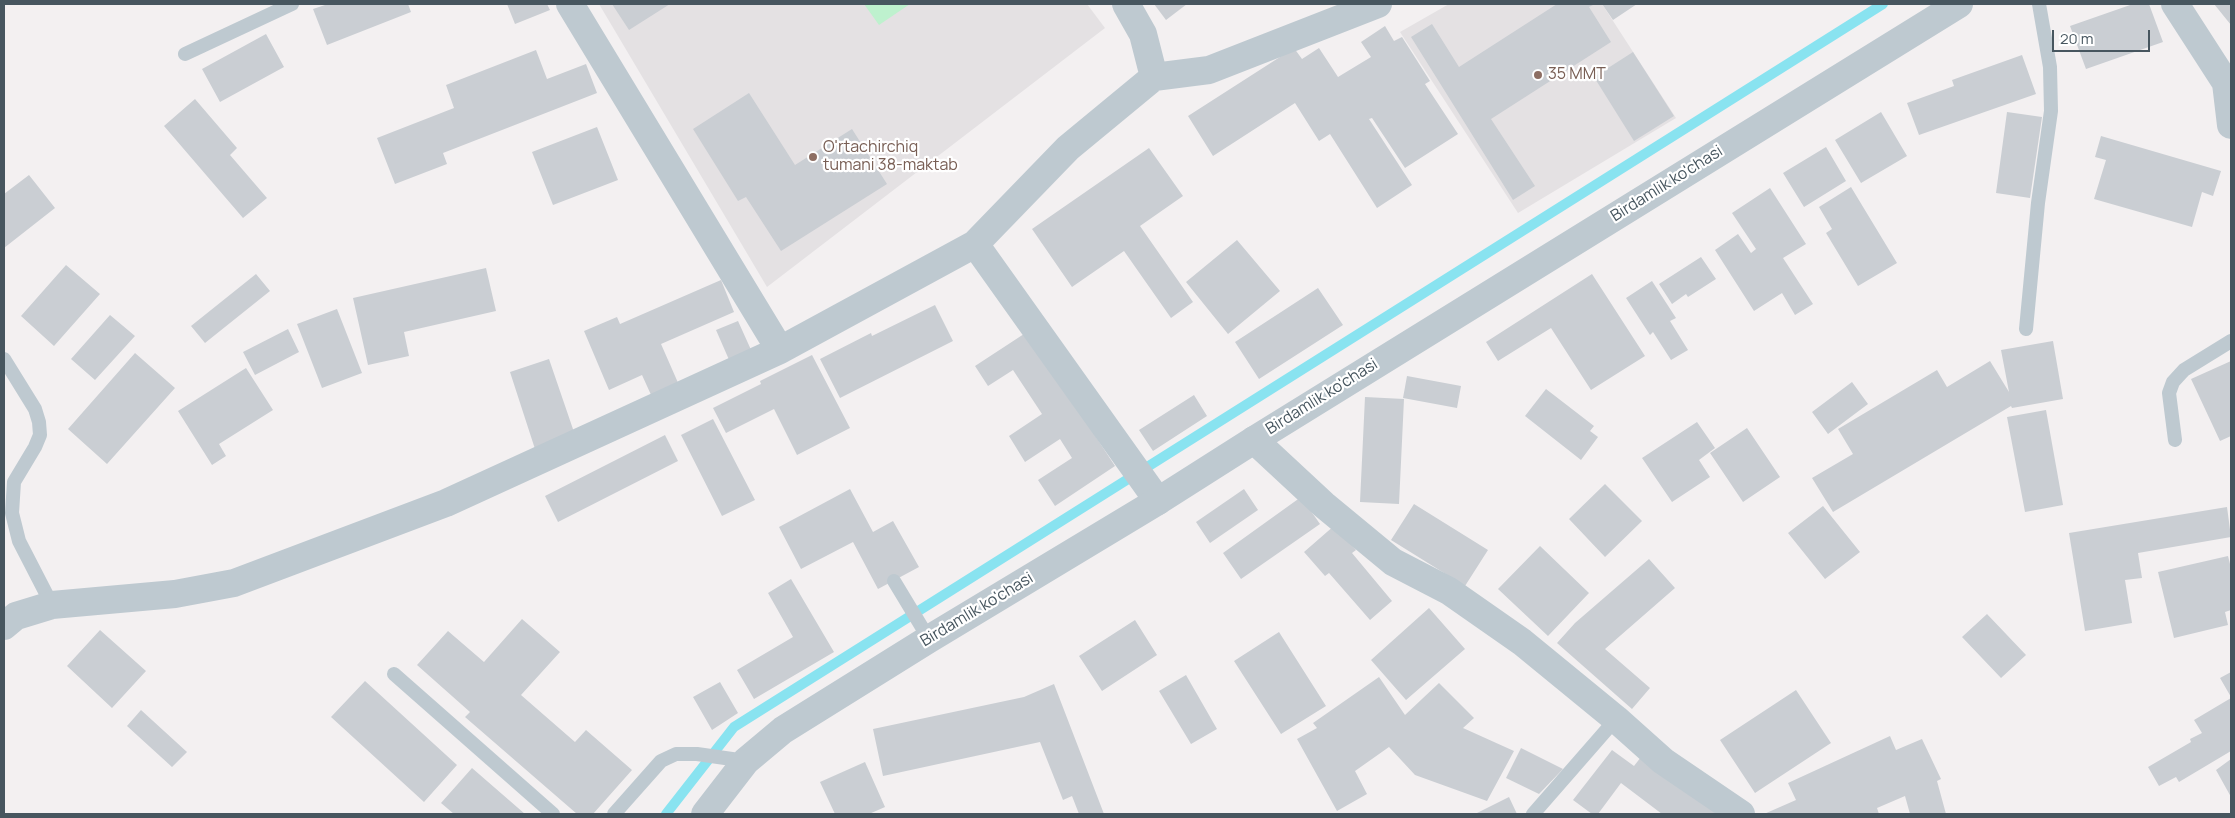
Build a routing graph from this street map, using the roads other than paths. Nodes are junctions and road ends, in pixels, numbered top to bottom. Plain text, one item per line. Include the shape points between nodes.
1 (292, 4) edge
2 (570, 4) edge
3 (1126, 4) edge
4 (1378, 4) edge
5 (1959, 4) edge
6 (2039, 4) edge
7 (2175, 4) edge
8 (185, 54) dead end
9 (1154, 77) junction
10 (2231, 124) edge
11 (976, 244) junction
12 (2026, 329) dead end
13 (2231, 341) edge
14 (780, 350) junction
15 (4, 359) edge
16 (1254, 440) junction
17 (2175, 440) dead end
18 (1158, 501) junction
19 (894, 581) dead end
20 (52, 605) junction
21 (4, 626) edge
22 (929, 639) junction
23 (394, 674) dead end
24 (1616, 719) junction
25 (746, 761) junction
26 (553, 814) edge
27 (614, 814) edge
28 (705, 814) edge
29 (1533, 814) edge
30 (1741, 814) edge

1 - 8 lane
2 - 14 street
3 - 9 street via 1144,34
4 - 9 street via 1209,70
5 - 16 street, Birdamlik ko'chasi
6 - 12 lane via 2050,68 2051,111
7 - 10 street via 2226,83
9 - 11 street via 1068,148
11 - 14 street
11 - 18 street
13 - 17 lane via 2184,370 2173,382 2169,393
14 - 20 street via 446,504 234,583 175,594
15 - 20 lane via 35,409 39,422 40,434 35,447 14,482 12,513 19,541
16 - 18 street, Birdamlik ko'chasi
16 - 24 street via 1324,505 1393,562 1449,591 1522,642
18 - 22 street, Birdamlik ko'chasi
19 - 22 lane
20 - 21 street via 16,616
22 - 25 street, Birdamlik ko'chasi via 783,730
23 - 26 lane
24 - 29 lane
24 - 30 street via 1663,761
25 - 27 lane via 676,754 661,761
25 - 28 street, Birdamlik ko'chasi

